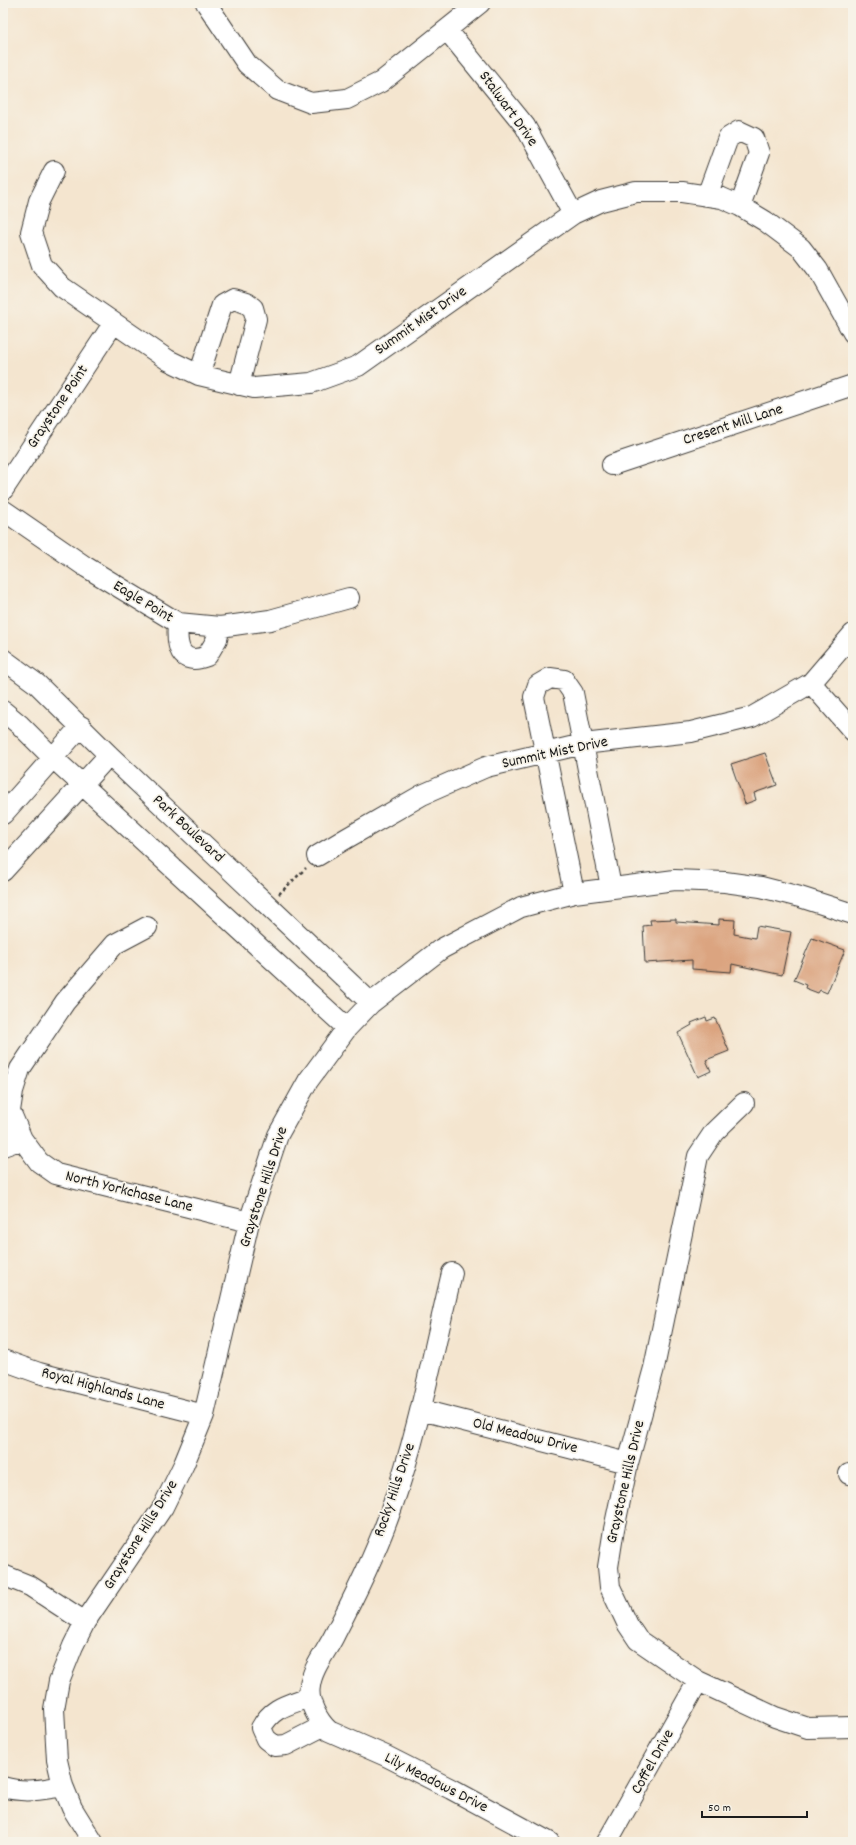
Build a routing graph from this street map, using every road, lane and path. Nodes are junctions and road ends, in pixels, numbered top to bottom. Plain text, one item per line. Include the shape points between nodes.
1 (206, 3) edge
2 (480, 3) edge
3 (448, 30) junction
4 (54, 171) dead end
5 (707, 196) junction
6 (740, 206) junction
7 (573, 214) junction
8 (113, 324) junction
9 (853, 333) edge
10 (199, 375) junction
11 (239, 385) junction
12 (853, 385) edge
13 (612, 465) dead end
14 (3, 490) edge
15 (3, 510) edge
16 (349, 598) dead end
17 (178, 623) junction
18 (220, 628) junction
19 (853, 634) edge
20 (3, 658) edge
21 (812, 683) junction
22 (3, 711) edge
23 (81, 726) junction
24 (853, 731) edge
25 (583, 744) junction
26 (546, 754) junction
27 (109, 755) junction
28 (52, 757) junction
29 (82, 785) junction
30 (3, 814) edge
31 (317, 856) joint
32 (3, 871) edge
33 (611, 887) junction
34 (574, 893) junction
35 (268, 905) junction
36 (853, 914) edge
37 (147, 927) dead end
38 (371, 1003) junction
39 (347, 1028) junction
40 (744, 1103) dead end
41 (7, 1111) edge
42 (22, 1139) junction
43 (3, 1146) edge
44 (250, 1222) junction
45 (452, 1273) dead end
46 (3, 1360) edge
47 (421, 1410) junction
48 (204, 1415) junction
49 (628, 1463) junction
50 (3, 1575) edge
51 (85, 1622) junction
52 (698, 1681) junction
53 (309, 1697) junction
54 (323, 1726) junction
55 (853, 1727) edge
56 (63, 1786) junction
57 (3, 1787) edge
58 (93, 1842) edge
59 (549, 1842) edge
60 (607, 1842) edge

1 - 3 street via 246,64 277,90 311,103 347,100 381,82
2 - 3 street
3 - 7 street, Stalwart Drive via 525,126
4 - 8 street, Summit Mist Drive via 40,201 31,232 42,265 62,287
5 - 6 street, Summit Mist Drive via 722,198
5 - 6 street via 728,138 738,131 754,138 759,153
5 - 7 street, Summit Mist Drive via 682,192 636,192 601,201
6 - 9 street, Summit Mist Drive via 801,248 818,270
7 - 11 street, Summit Mist Drive via 358,366 311,383 254,388
8 - 10 street, Summit Mist Drive via 168,360
8 - 14 street, Graystone Point
10 - 11 street, Summit Mist Drive
10 - 11 street via 222,304 233,299 253,308 256,319
12 - 13 street, Cresent Mill Lane
15 - 17 street, Eagle Point via 86,567
16 - 18 street, Eagle Point via 270,620
17 - 18 street, Eagle Point
17 - 18 street via 179,648 184,656 191,659 207,656
19 - 21 street, Summit Mist Drive
20 - 23 street, Park Boulevard via 37,684
21 - 24 street
21 - 25 street, Summit Mist Drive via 752,717 691,732
22 - 28 street
23 - 27 street, Park Boulevard
23 - 28 street
25 - 26 street, Summit Mist Drive
25 - 26 street via 573,693 564,680 550,678 538,685 534,697
25 - 33 street
26 - 31 street, Summit Mist Drive via 486,767 422,795
26 - 34 street
27 - 29 street
27 - 35 street, Park Boulevard
28 - 29 street
28 - 30 street
29 - 32 street
29 - 39 street
31 - 35 path
33 - 34 street, Graystone Hills Drive
33 - 36 street, Graystone Hills Drive via 675,880 726,882 768,888
34 - 38 street, Graystone Hills Drive via 521,908 441,949
35 - 38 street, Park Boulevard
37 - 41 street via 115,944 65,1002 20,1069
38 - 39 street, Graystone Hills Drive
39 - 44 street, Graystone Hills Drive via 308,1081 278,1135
40 - 49 street, Graystone Hills Drive via 714,1132 698,1156 654,1368
41 - 42 street, North Yorkchase Lane
42 - 43 street
42 - 44 street, North Yorkchase Lane via 39,1162 56,1174
44 - 48 street, Graystone Hills Drive
45 - 47 street, Rocky Hills Drive
46 - 48 street, Royal Highlands Lane via 39,1373
47 - 49 street, Old Meadow Drive
47 - 53 street, Rocky Hills Drive via 392,1508 335,1635 312,1676
48 - 51 street, Graystone Hills Drive via 163,1507
49 - 52 street, Graystone Hills Drive via 608,1567 610,1587 638,1640
50 - 51 street via 30,1586
51 - 56 street, Graystone Hills Drive via 59,1681 54,1709 57,1760
52 - 55 street, Graystone Hills Drive via 776,1717 808,1728
52 - 60 street, Coffel Drive
53 - 54 street
53 - 54 street via 273,1711 261,1728 266,1739 275,1746 286,1745
54 - 59 street, Lily Meadows Drive via 451,1789
56 - 57 street via 35,1791
56 - 58 street, Graystone Hills Drive via 72,1808

